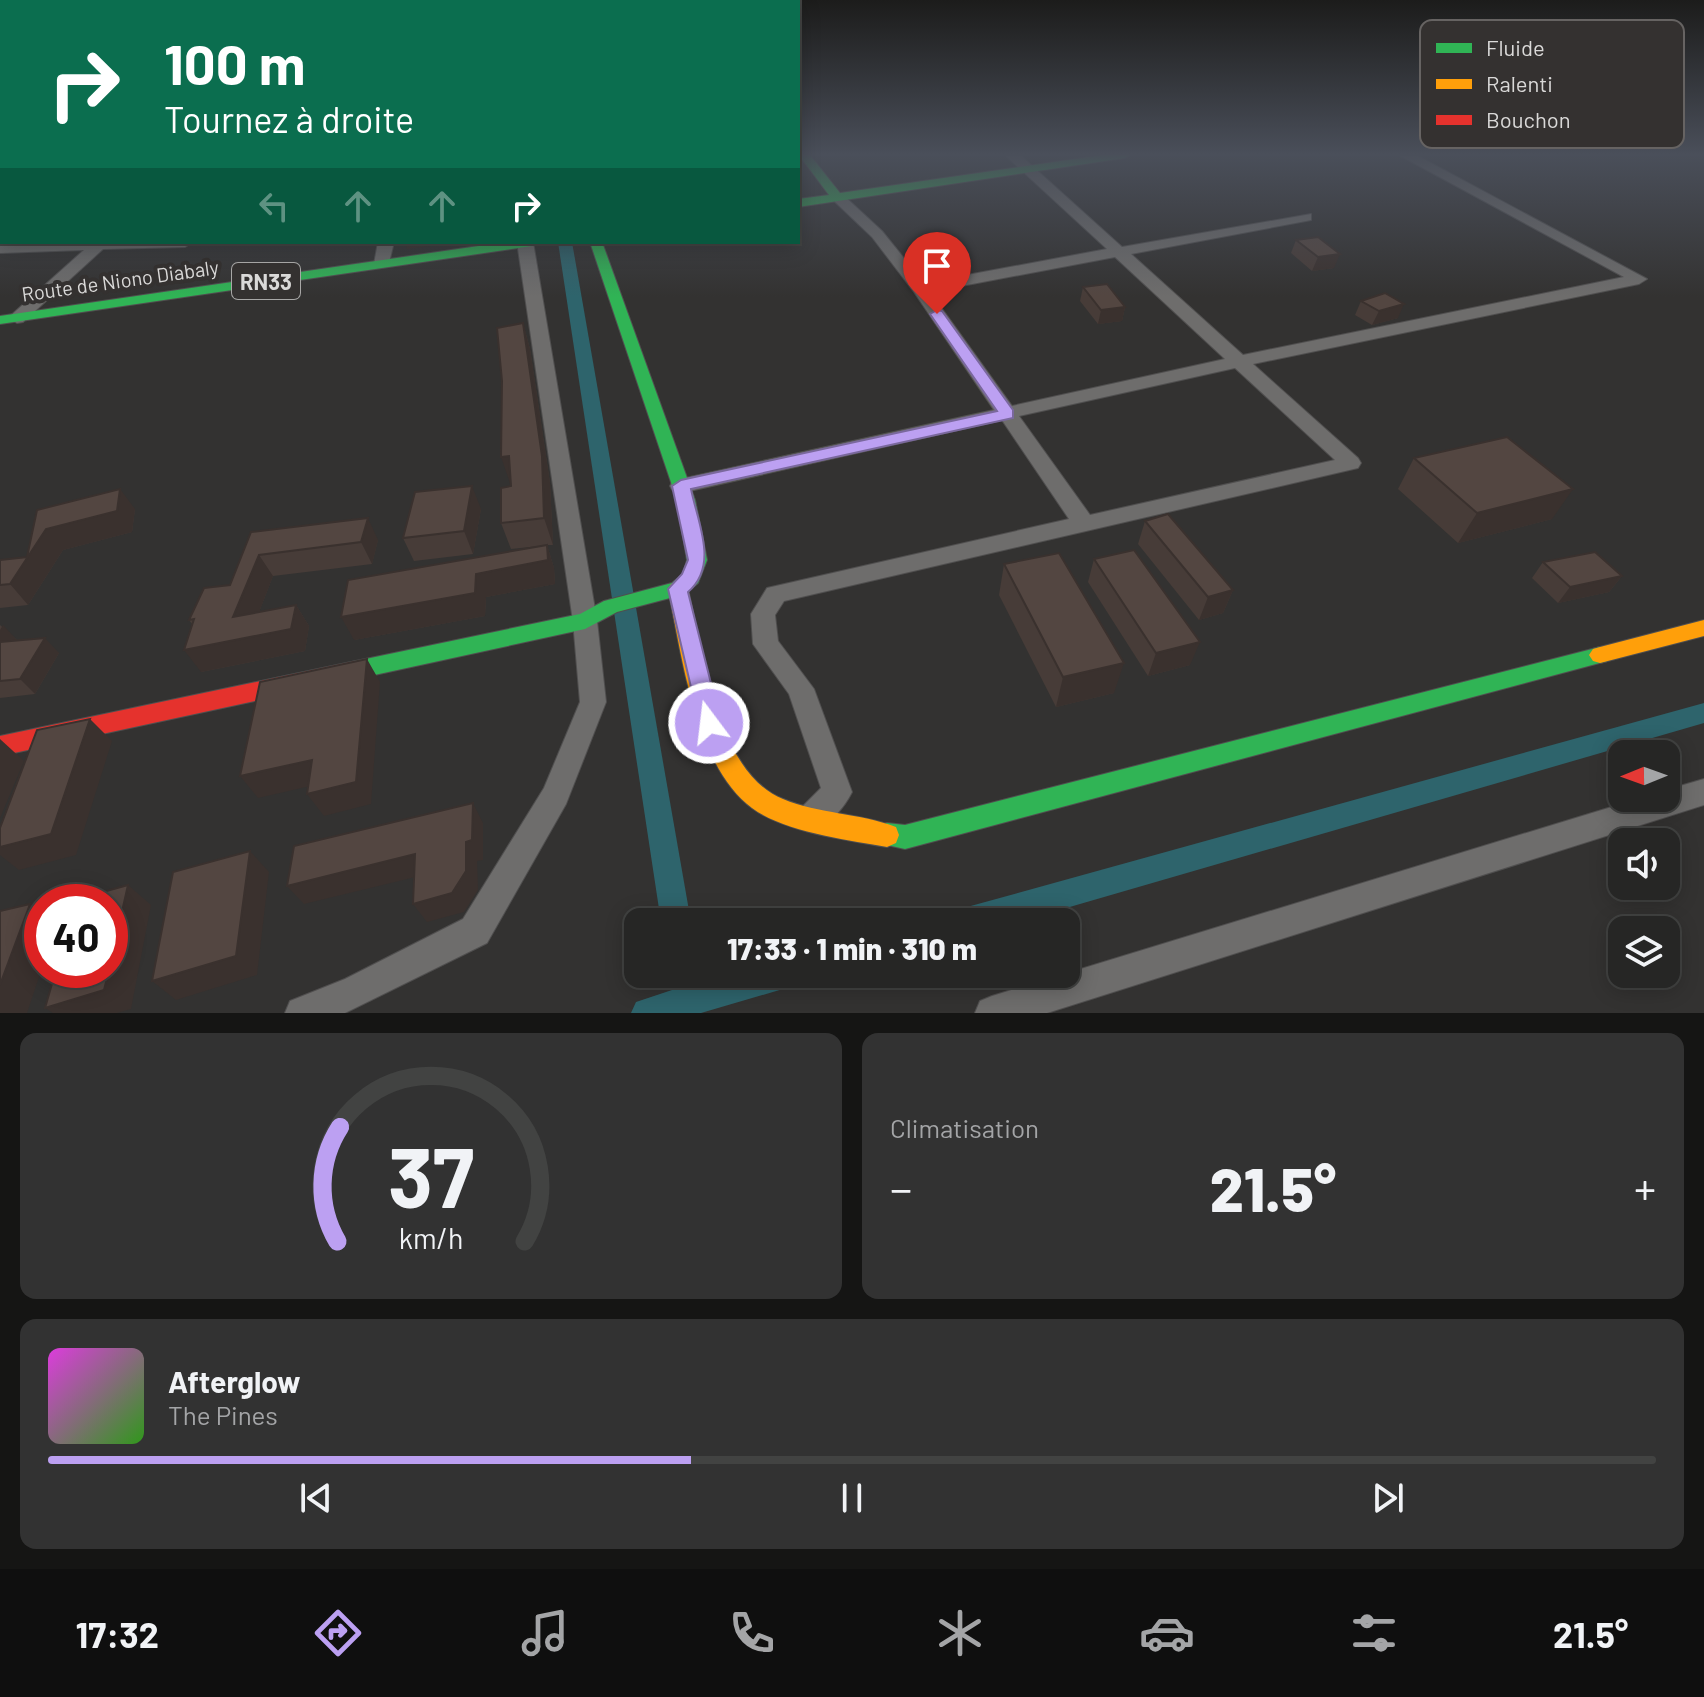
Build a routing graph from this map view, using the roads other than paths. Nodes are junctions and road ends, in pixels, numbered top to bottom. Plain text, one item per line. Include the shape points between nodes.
1 (843, 202) edge
2 (1065, 202) edge
3 (1495, 202) edge
4 (1306, 217) dead end
5 (81, 244) edge
6 (100, 244) edge
7 (386, 244) edge
8 (512, 244) edge
9 (525, 244) edge
10 (597, 244) edge
11 (0, 248) edge
12 (1121, 253) junction
13 (382, 264) junction
14 (920, 289) junction
15 (8, 319) edge
16 (1240, 361) junction
17 (1007, 414) junction
18 (681, 486) junction
19 (1083, 522) junction
20 (678, 589) junction
21 (598, 614) junction
22 (1704, 628) edge
23 (0, 746) edge
24 (1704, 792) edge
25 (812, 818) junction
26 (302, 1013) edge
27 (992, 1013) edge

1 - 14 street via 877,234
2 - 12 street
3 - 16 street via 1639,279
4 - 12 street
5 - 11 street
6 - 15 street
7 - 13 street
8 - 13 street, Route de Niono Diabaly / RN33
9 - 21 street
10 - 18 street
12 - 14 street
12 - 16 street
13 - 15 street, Route de Niono Diabaly / RN33
14 - 17 street
16 - 17 street
16 - 19 street via 1351,463
17 - 18 street
17 - 19 street
18 - 20 street via 697,560 691,578
19 - 25 street via 776,594 763,614 766,644 801,689 837,792
20 - 21 street
20 - 25 street via 709,723 732,770 761,801
21 - 23 street
21 - 26 street via 593,702 556,795 475,931
22 - 25 street via 905,837
24 - 27 street

